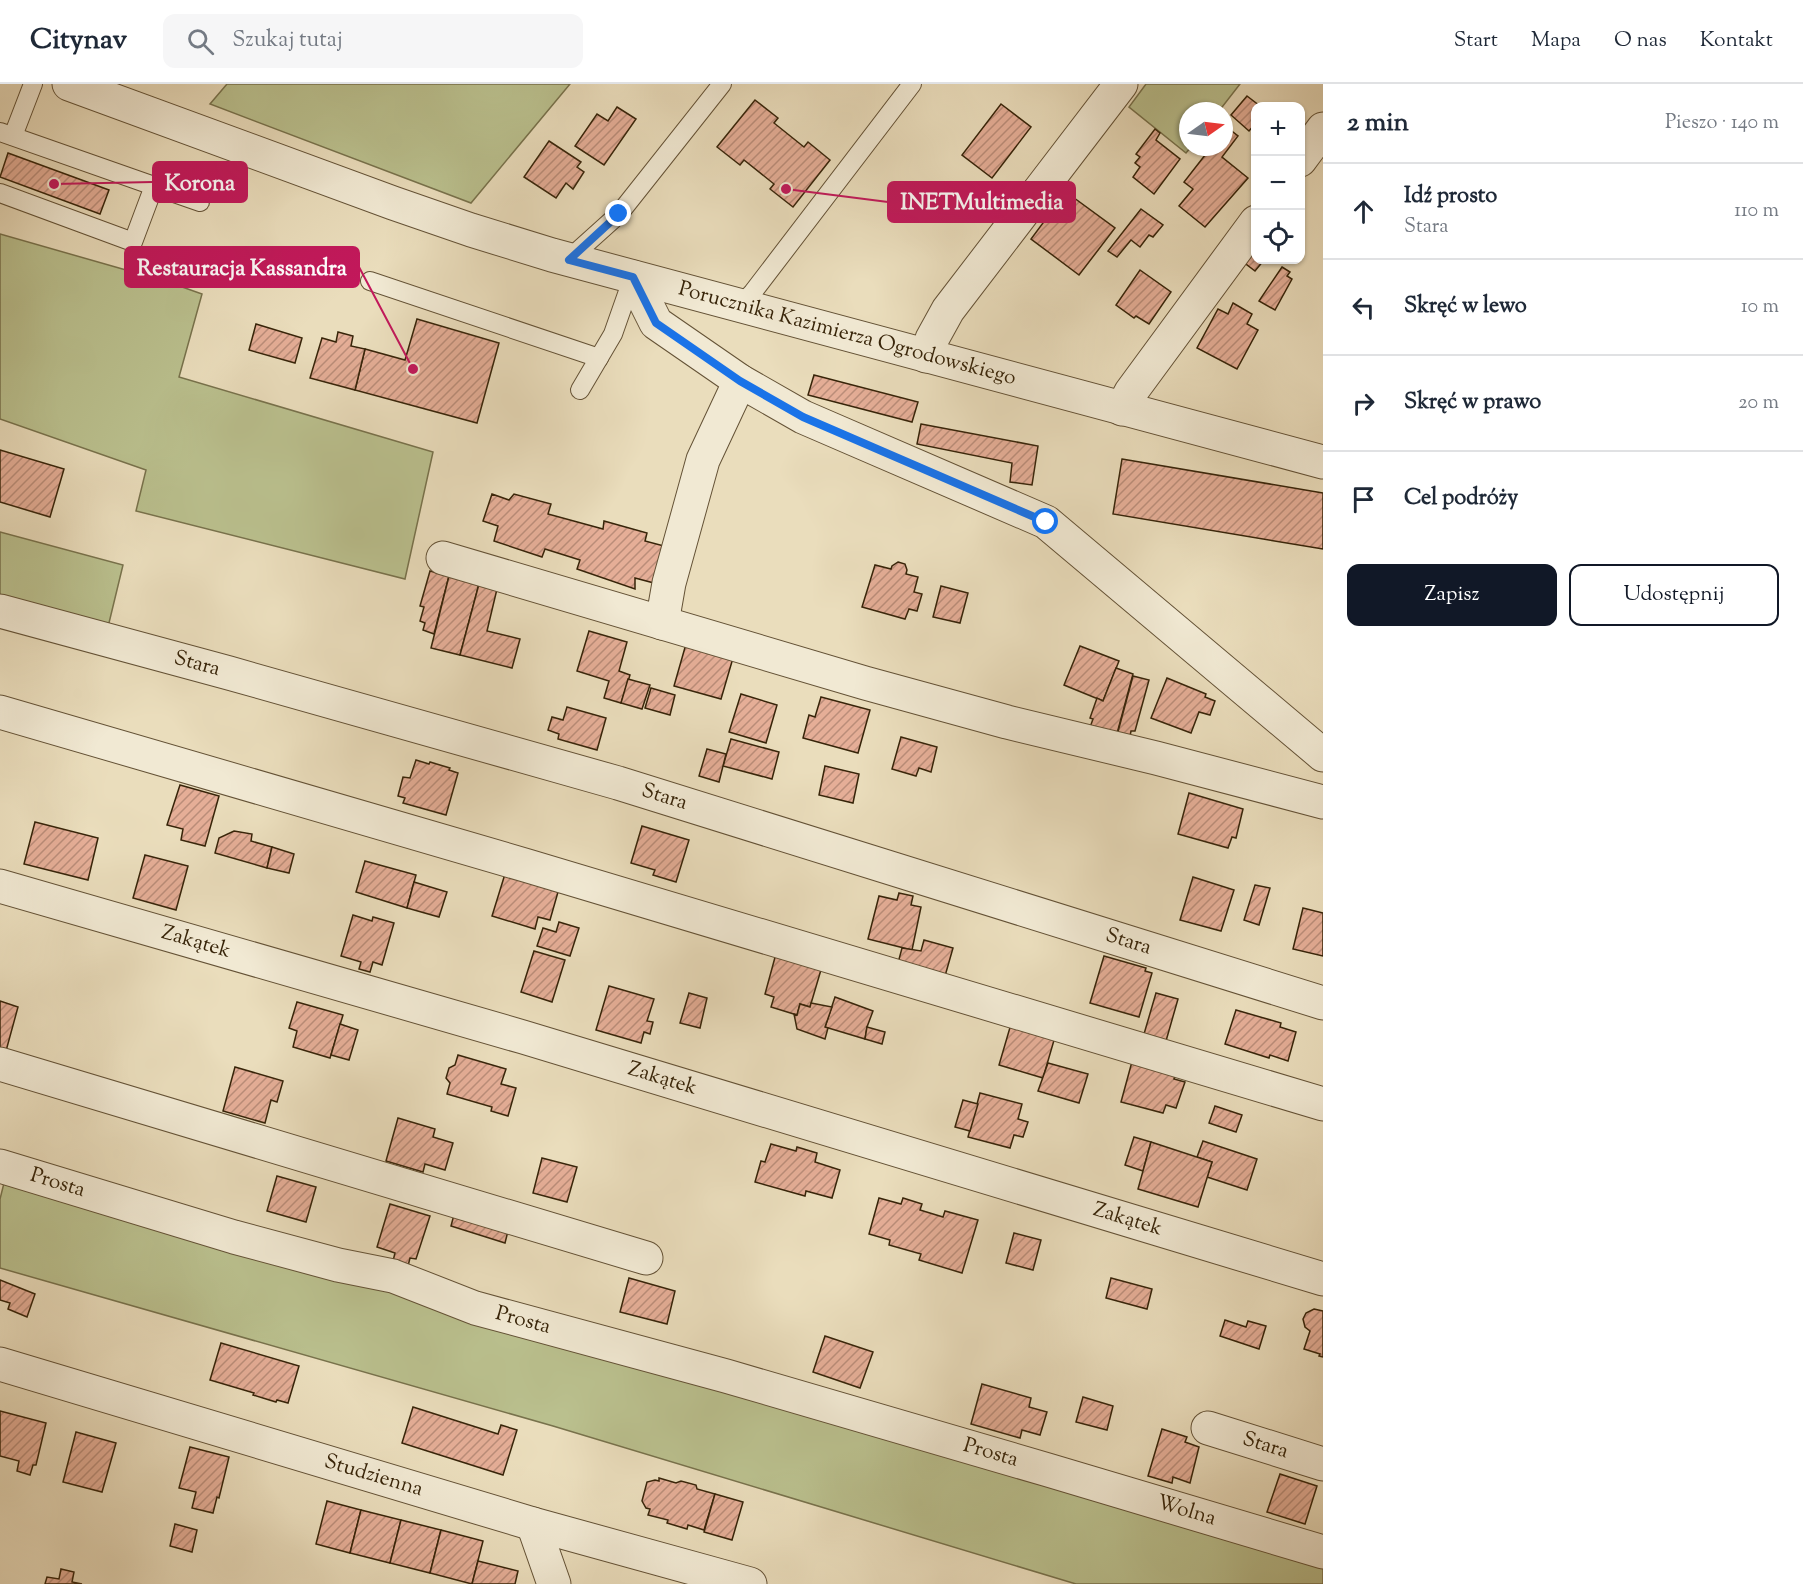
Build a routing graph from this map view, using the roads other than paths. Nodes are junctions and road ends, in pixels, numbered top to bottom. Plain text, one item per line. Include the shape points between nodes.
1 (33, 84) edge
2 (69, 84) edge
3 (722, 84) edge
4 (912, 84) edge
5 (1121, 84) edge
6 (1323, 129) edge
7 (7, 134) edge
8 (1303, 156) edge
9 (154, 186) junction
10 (0, 193) edge
11 (200, 202) dead end
12 (1251, 229) edge
13 (569, 260) junction
14 (633, 277) junction
15 (370, 281) dead end
16 (740, 306) junction
17 (926, 356) junction
18 (599, 358) junction
19 (740, 381) junction
20 (580, 390) dead end
21 (1122, 409) junction
22 (1323, 462) edge
23 (443, 558) dead end
24 (0, 611) edge
25 (662, 623) junction
26 (0, 712) edge
27 (1323, 755) edge
28 (1323, 802) edge
29 (0, 886) edge
30 (1323, 1003) edge
31 (0, 1064) edge
32 (1323, 1104) edge
33 (0, 1166) edge
34 (646, 1258) dead end
35 (1323, 1279) edge
36 (0, 1364) edge
37 (1208, 1428) dead end
38 (1323, 1464) edge
39 (1048, 1470) joint
40 (533, 1524) junction
41 (1323, 1552) edge
42 (554, 1584) edge
43 (750, 1584) edge

1 - 7 lane
2 - 13 street, Porucznika Kazimierza Ogrodowskiego via 471,230
3 - 13 lane via 619,214
4 - 16 lane
5 - 17 street via 948,310
6 - 8 street
7 - 9 lane
9 - 10 lane via 133,243
9 - 11 lane
12 - 21 street
13 - 14 street, Porucznika Kazimierza Ogrodowskiego
14 - 16 street, Porucznika Kazimierza Ogrodowskiego
14 - 18 lane via 613,334
14 - 19 street via 656,323
15 - 18 lane
16 - 17 street, Porucznika Kazimierza Ogrodowskiego
17 - 21 street, Porucznika Kazimierza Ogrodowskiego
18 - 20 lane
19 - 25 street via 703,460
19 - 27 street via 803,417 1046,522
21 - 22 street, Porucznika Kazimierza Ogrodowskiego
23 - 25 street
24 - 30 street, Stara via 618,783
25 - 28 street via 1007,722
26 - 32 street
29 - 35 street, Zakątek via 523,1037
31 - 34 street
33 - 39 street, Prosta via 234,1237 393,1276 475,1308
36 - 40 street, Studzienna
37 - 38 street, Stara
39 - 41 street, Wolna
40 - 42 street
40 - 43 street, Studzienna

